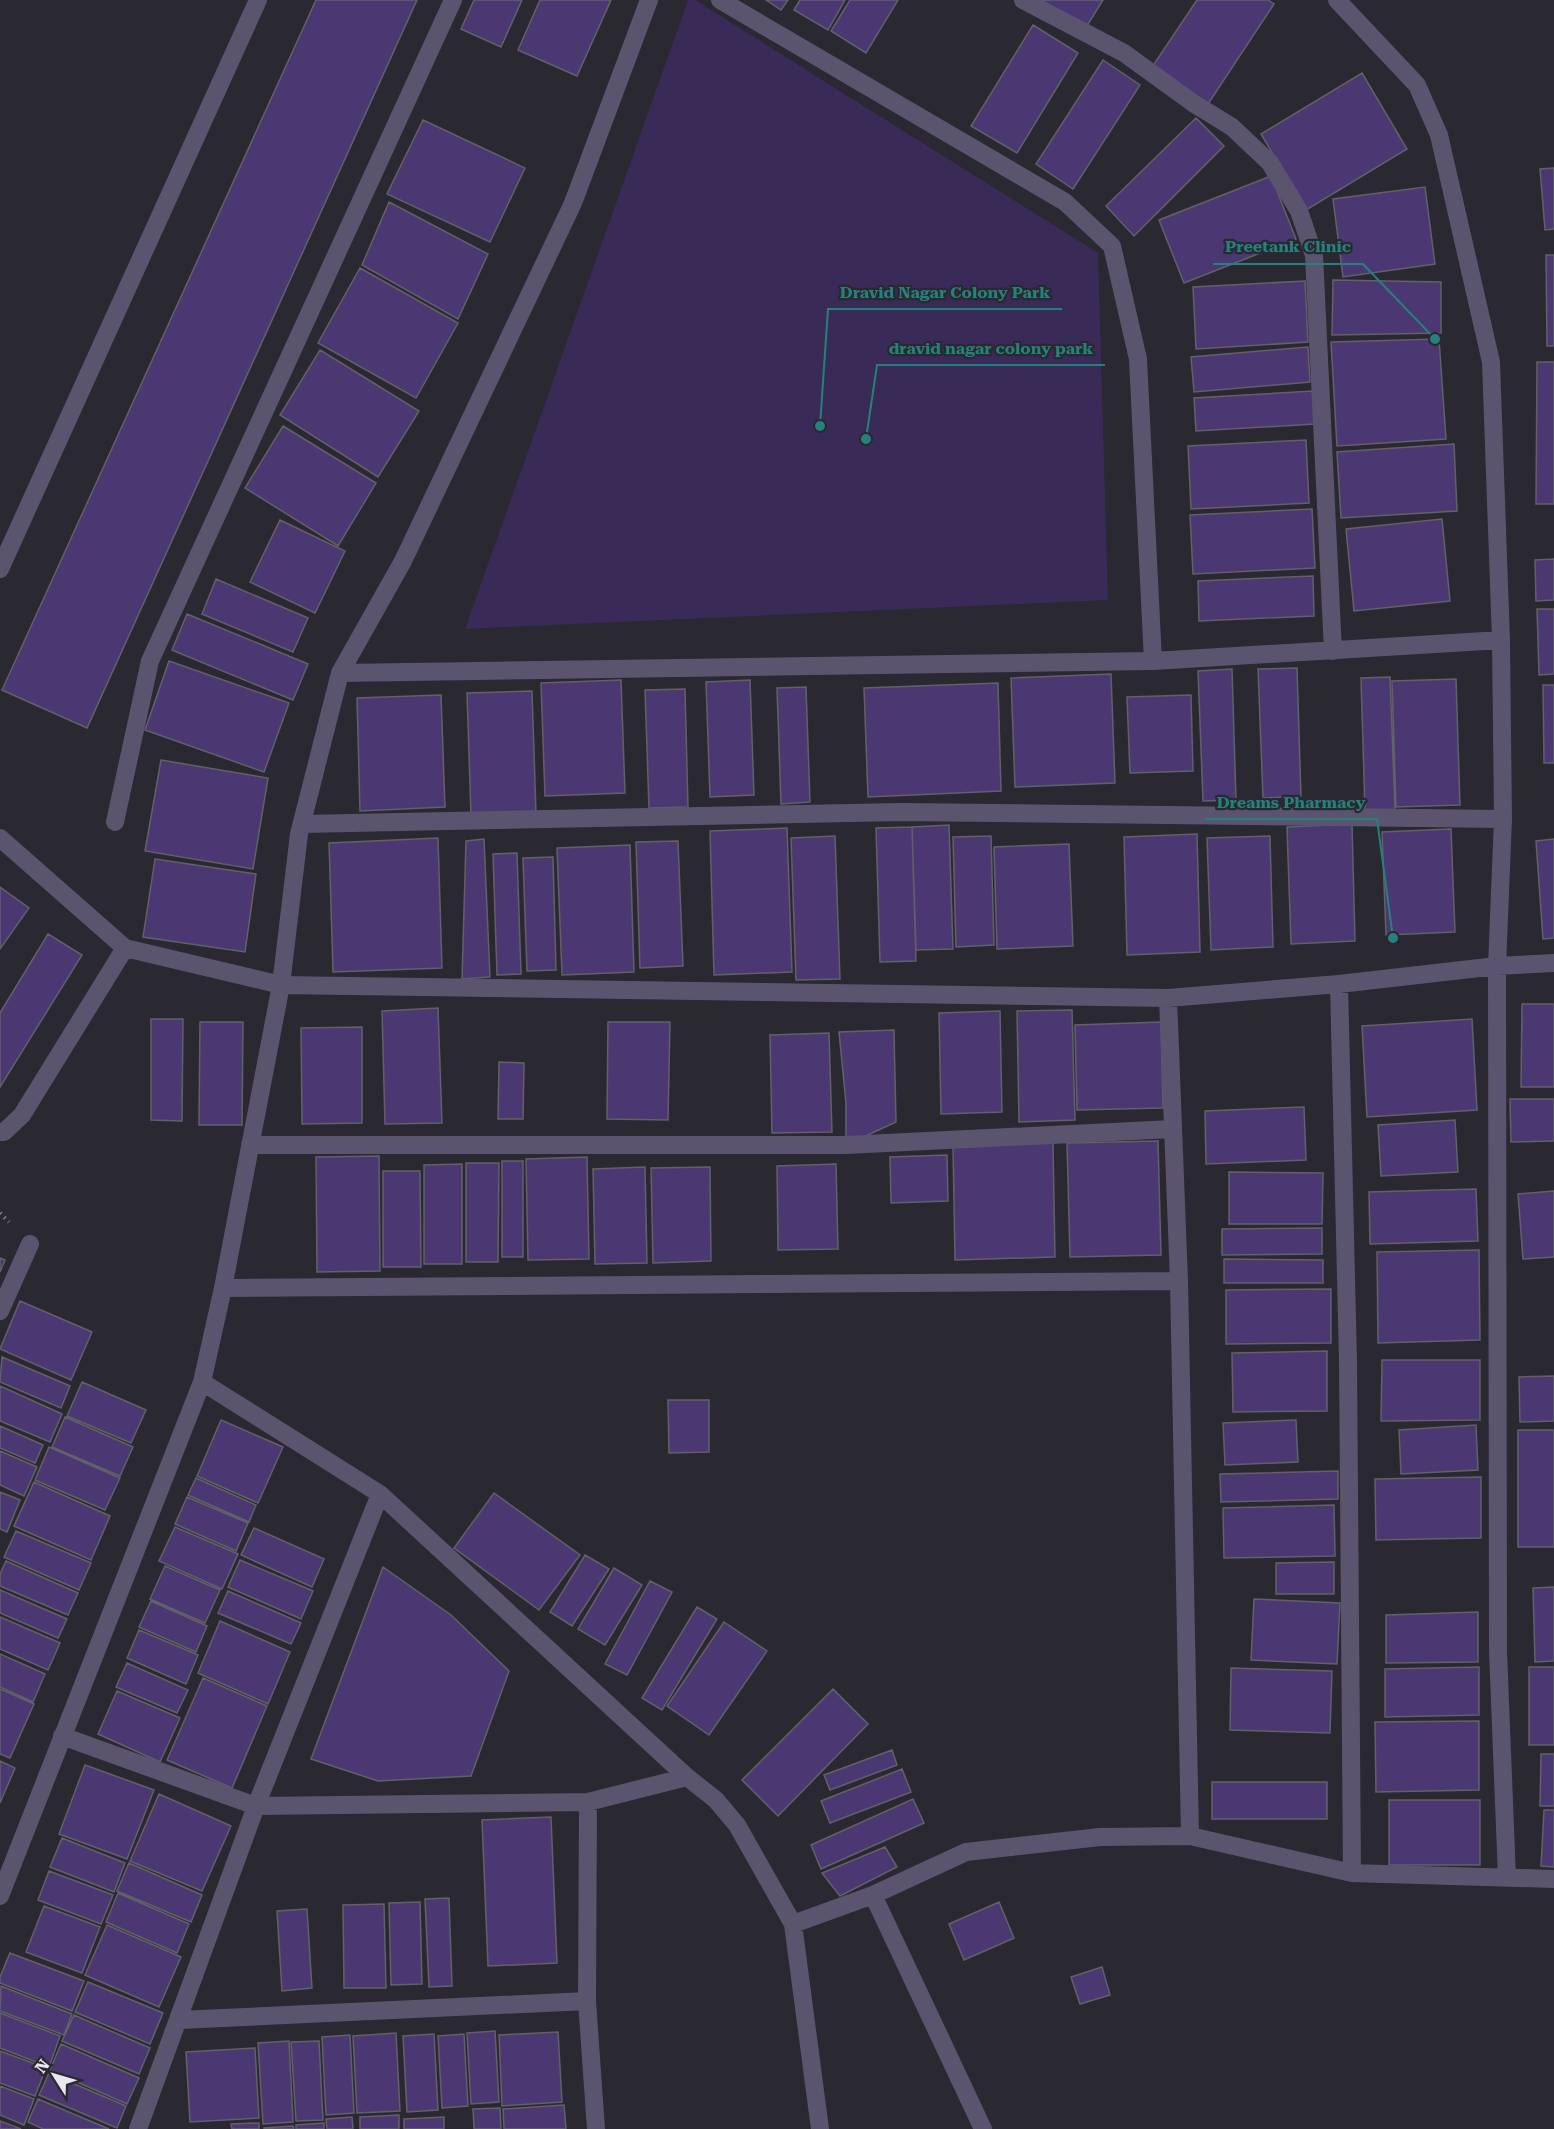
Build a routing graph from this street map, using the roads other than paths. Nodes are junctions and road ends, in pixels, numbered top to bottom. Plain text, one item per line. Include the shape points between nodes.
1 (258, 0) edge
2 (453, 0) edge
3 (649, 0) edge
4 (720, 0) edge
5 (1023, 0) edge
6 (1337, 0) edge
7 (0, 569) edge
8 (1500, 640) junction
9 (1333, 651) junction
10 (1153, 661) junction
11 (340, 673) junction
12 (1503, 819) junction
13 (116, 822) dead end
14 (302, 824) junction
15 (0, 838) edge
16 (125, 948) junction
17 (1554, 963) edge
18 (1497, 966) junction
19 (281, 984) junction
20 (1340, 984) junction
21 (1168, 998) junction
22 (1173, 1129) junction
23 (0, 1132) edge
24 (250, 1145) junction
25 (30, 1244) dead end
26 (1179, 1281) junction
27 (223, 1288) junction
28 (0, 1311) edge
29 (202, 1382) junction
30 (380, 1494) junction
31 (62, 1736) junction
32 (687, 1777) junction
33 (588, 1802) junction
34 (256, 1806) junction
35 (1190, 1836) junction
36 (1352, 1873) junction
37 (1507, 1878) junction
38 (1554, 1879) edge
39 (873, 1895) junction
40 (0, 1896) edge
41 (793, 1924) junction
42 (586, 2001) junction
43 (179, 2020) junction
44 (138, 2129) edge
45 (596, 2129) edge
46 (820, 2129) edge
47 (983, 2129) edge

1 - 7 street
2 - 13 street via 150,661
3 - 11 street via 573,203 403,561
4 - 10 street via 1065,202 1112,246 1138,359
5 - 9 street via 1124,53 1232,127 1270,163 1299,211 1314,255
6 - 8 street via 1418,85 1439,135 1491,362
8 - 9 street
8 - 12 street
9 - 10 street
10 - 11 street
11 - 14 street
12 - 14 street via 901,812
12 - 18 street
14 - 19 street
15 - 16 street
16 - 19 street
16 - 23 street via 22,1115
17 - 18 street
18 - 20 street
18 - 37 street via 1498,1651
19 - 21 street
19 - 24 street
20 - 21 street
20 - 36 street
21 - 22 street
22 - 24 street via 846,1145
22 - 26 street
24 - 27 street
25 - 28 street
26 - 27 street
26 - 35 street
27 - 29 street
29 - 30 street
29 - 31 street
30 - 32 street
30 - 34 street
31 - 34 street
31 - 40 street
32 - 33 street
32 - 41 street via 716,1800 737,1825
33 - 34 street
33 - 42 street
34 - 43 street
35 - 36 street
35 - 39 street via 1100,1837 966,1852
36 - 37 street
37 - 38 street
39 - 41 street
39 - 47 street
41 - 46 street
42 - 43 street
42 - 45 street
43 - 44 street

